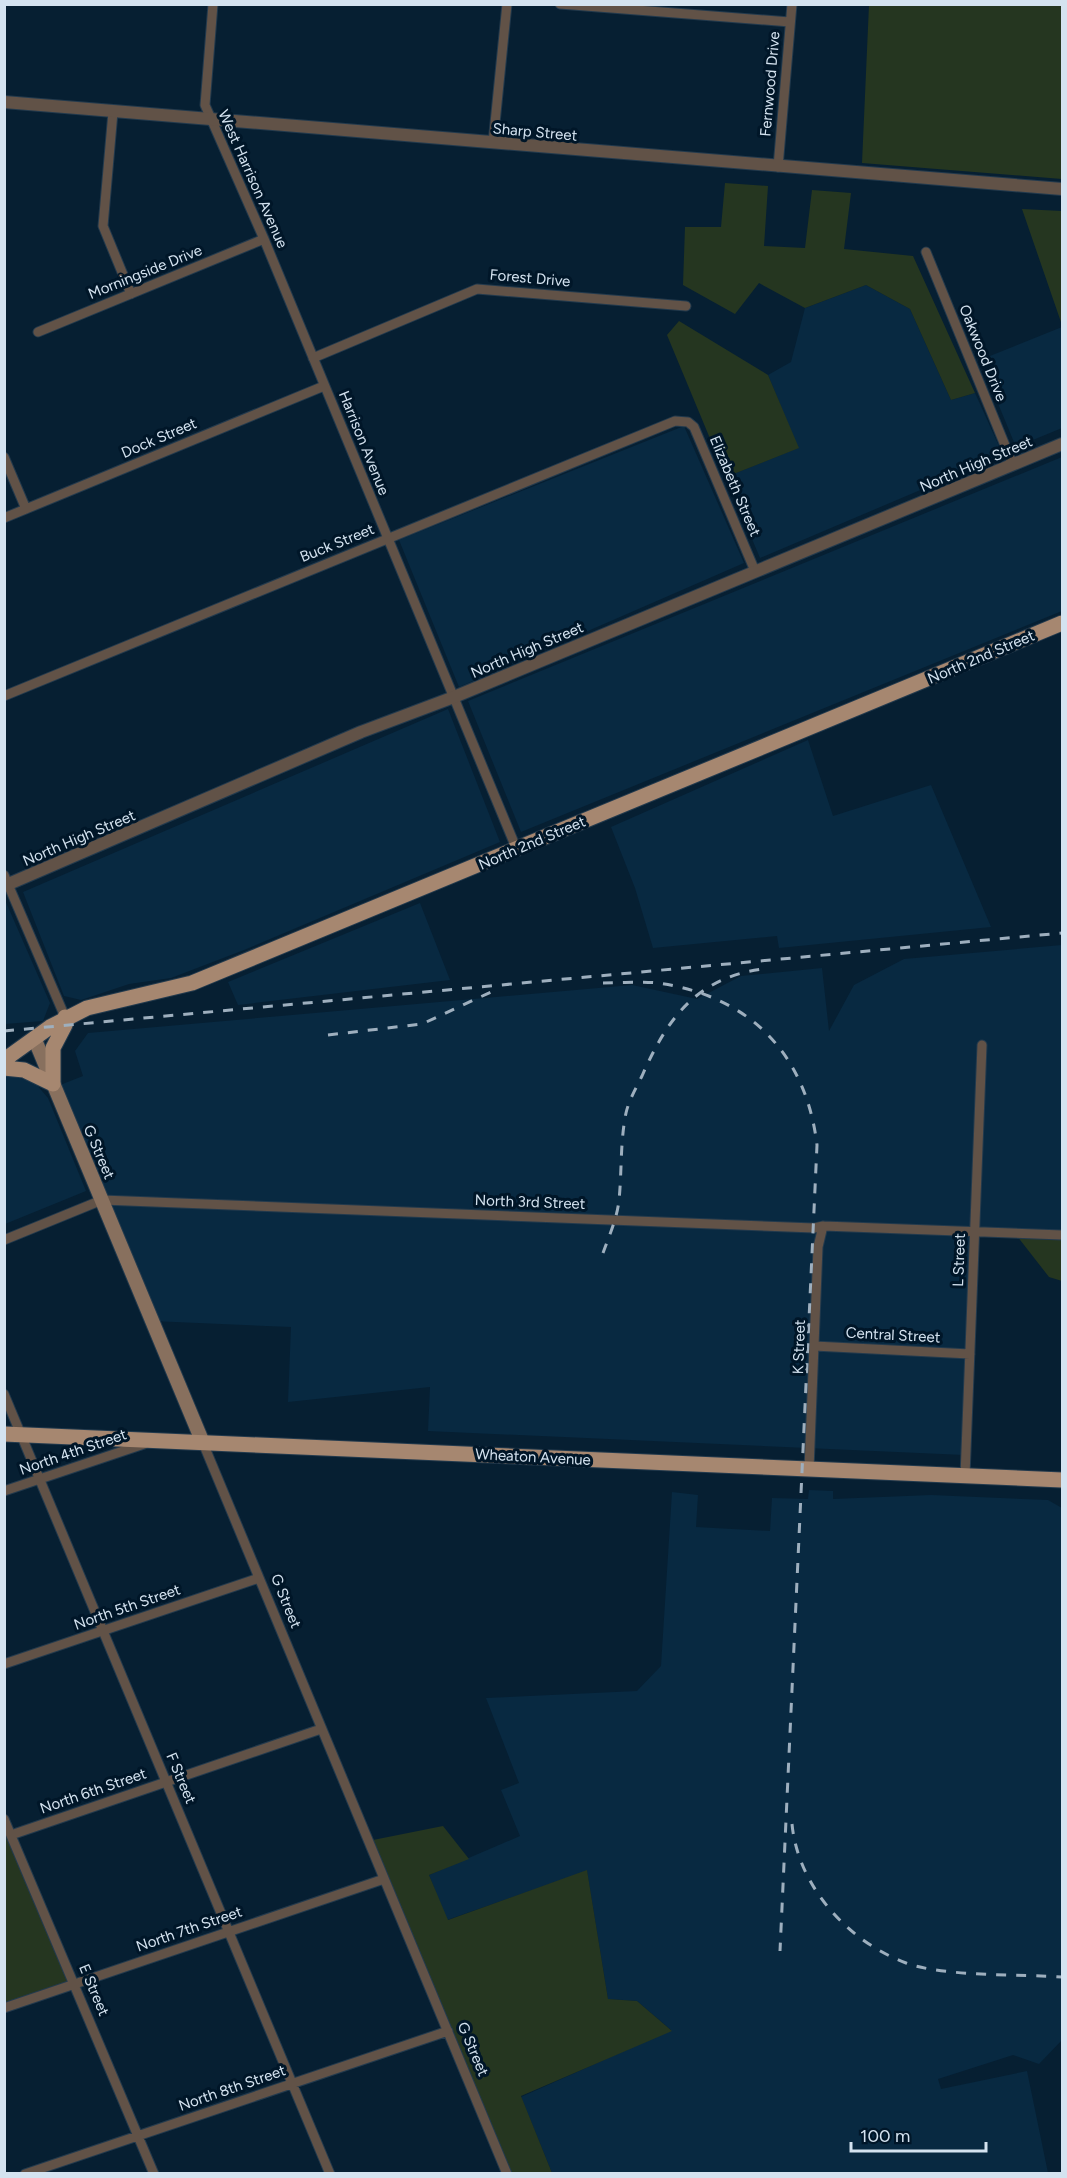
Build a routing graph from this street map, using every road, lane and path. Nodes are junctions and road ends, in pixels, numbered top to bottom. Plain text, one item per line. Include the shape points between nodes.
1 (213, 4) edge
2 (507, 4) edge
3 (560, 4) edge
4 (792, 4) edge
5 (790, 22) junction
6 (4, 102) edge
7 (113, 112) junction
8 (211, 120) junction
9 (493, 143) junction
10 (778, 167) junction
11 (1062, 189) edge
12 (264, 239) junction
13 (926, 252) dead end
14 (131, 294) junction
15 (687, 306) dead end
16 (38, 332) dead end
17 (313, 358) junction
18 (324, 386) junction
19 (681, 420) joint
20 (1062, 444) edge
21 (4, 457) edge
22 (1013, 465) junction
23 (26, 509) junction
24 (4, 518) edge
25 (387, 539) junction
26 (755, 572) junction
27 (1062, 624) edge
28 (4, 696) edge
29 (454, 697) junction
30 (517, 850) junction
31 (6, 882) edge
32 (65, 1017) junction
33 (35, 1040) junction
34 (982, 1045) dead end
35 (4, 1060) edge
36 (4, 1068) edge
37 (53, 1084) junction
38 (102, 1200) junction
39 (823, 1226) junction
40 (975, 1231) junction
41 (1062, 1235) edge
42 (4, 1240) edge
43 (814, 1346) junction
44 (970, 1354) junction
45 (4, 1394) edge
46 (4, 1434) edge
47 (22, 1435) junction
48 (151, 1441) junction
49 (203, 1443) junction
50 (809, 1469) junction
51 (965, 1476) junction
52 (40, 1479) junction
53 (1062, 1480) edge
54 (4, 1491) edge
55 (259, 1578) junction
56 (103, 1631) junction
57 (4, 1664) edge
58 (321, 1729) junction
59 (166, 1782) junction
60 (4, 1819) edge
61 (11, 1835) junction
62 (384, 1879) junction
63 (229, 1932) junction
64 (75, 1984) junction
65 (4, 2008) edge
66 (448, 2031) junction
67 (292, 2084) junction
68 (138, 2135) junction
69 (25, 2174) edge
70 (154, 2174) edge
71 (330, 2174) edge
72 (507, 2174) edge

1 - 8 street, West Harrison Avenue via 205,105
2 - 9 street
3 - 5 street
4 - 5 street, Fernwood Drive
5 - 10 street, Fernwood Drive
6 - 7 street, Sharp Street
7 - 8 street, Sharp Street
7 - 14 street via 103,226
8 - 9 street, Sharp Street
8 - 12 street, West Harrison Avenue
9 - 10 street, Sharp Street
10 - 11 street, Sharp Street
12 - 14 street, Morningside Drive
12 - 17 street, West Harrison Avenue
13 - 22 street, Oakwood Drive
14 - 16 street, Morningside Drive
15 - 17 street, Forest Drive via 477,289
17 - 18 street, Harrison Avenue
18 - 23 street, Dock Street
18 - 25 street, Harrison Avenue
19 - 25 street, Buck Street
19 - 26 street, Elizabeth Street via 694,427
20 - 22 street, North High Street
21 - 23 street
22 - 26 street, North High Street
23 - 24 street, Dock Street
25 - 28 street, Buck Street
25 - 29 street, Harrison Avenue
26 - 29 street, North High Street
27 - 30 main road, North 2nd Street
29 - 30 street, Harrison Avenue
29 - 31 street, North High Street via 361,732
30 - 32 main road, North 2nd Street via 192,983 112,1000
31 - 32 street
32 - 33 main road, North 2nd Street
32 - 37 main road via 65,1026 53,1048
33 - 35 main road, North 2nd Street
33 - 37 main road, G Street
34 - 40 street, L Street
36 - 37 main road via 24,1070
37 - 38 main road, G Street
38 - 39 street, North 3rd Street
38 - 42 street, North 3rd Street
38 - 49 main road, G Street
39 - 40 street, North 3rd Street
39 - 43 street, K Street via 818,1247
40 - 41 street, North 3rd Street
40 - 44 street, L Street
43 - 44 street, Central Street
43 - 50 street, K Street
44 - 51 street, L Street
45 - 47 street, F Street
46 - 47 main road, Wheaton Avenue
47 - 48 main road, Wheaton Avenue
47 - 52 street, F Street
48 - 49 main road, Wheaton Avenue
48 - 52 street, North 4th Street
49 - 50 main road, Wheaton Avenue
49 - 55 street, G Street
50 - 51 main road, Wheaton Avenue
51 - 53 main road, Wheaton Avenue
52 - 54 street, North 4th Street
52 - 56 street, F Street
55 - 56 street, North 5th Street
55 - 58 street, G Street
56 - 57 street, North 5th Street
56 - 59 street, F Street
58 - 59 street, North 6th Street
58 - 62 street, G Street
59 - 61 street, North 6th Street
59 - 63 street, F Street
60 - 61 street, E Street
61 - 64 street, E Street
62 - 63 street, North 7th Street
62 - 66 street, G Street
63 - 64 street, North 7th Street
63 - 67 street, F Street
64 - 65 street, North 7th Street
64 - 68 street, E Street
66 - 67 street, North 8th Street
66 - 72 street, G Street
67 - 68 street, North 8th Street
67 - 71 street, F Street
68 - 69 street, North 8th Street
68 - 70 street, E Street

